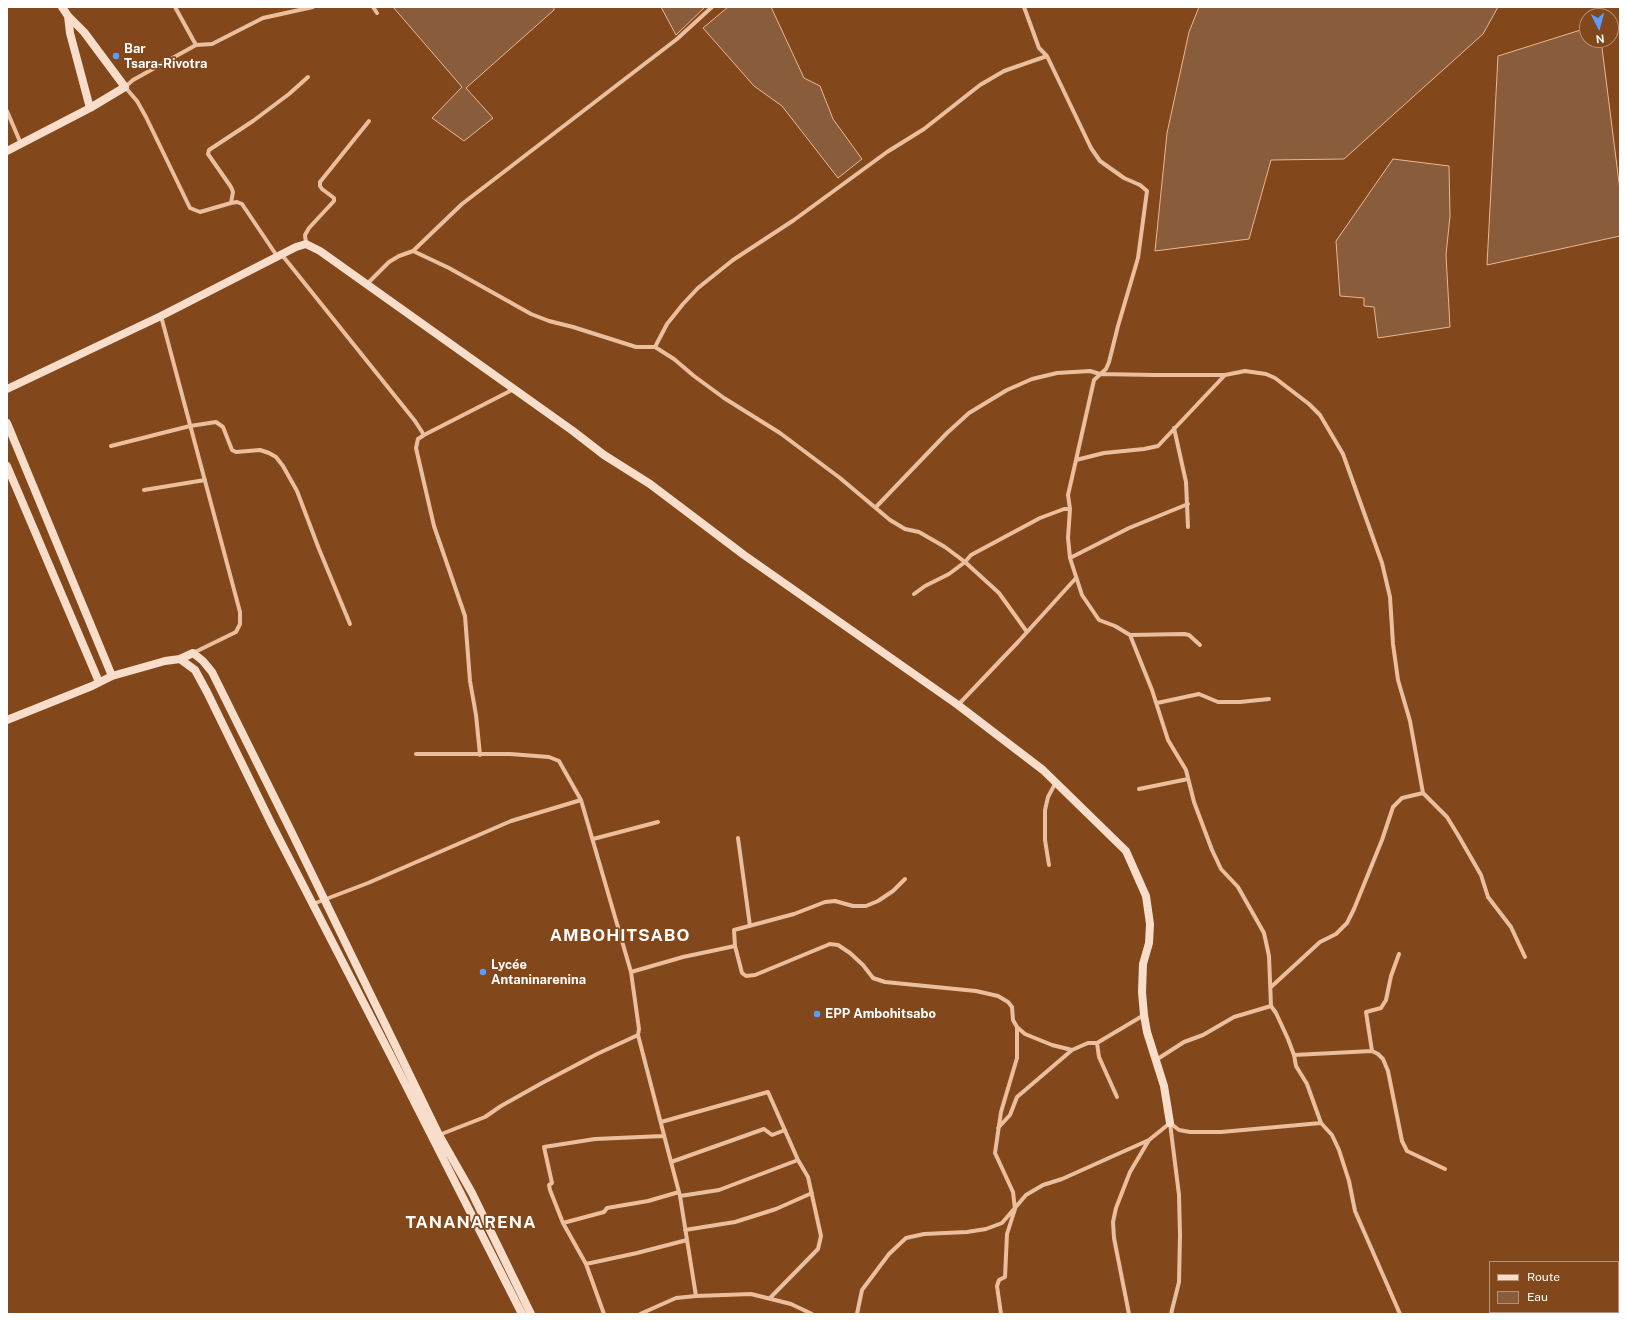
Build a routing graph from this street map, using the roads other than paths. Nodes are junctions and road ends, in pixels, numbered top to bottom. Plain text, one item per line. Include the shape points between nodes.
1 (62, 7) edge
2 (175, 7) edge
3 (313, 7) edge
4 (373, 7) edge
5 (712, 7) edge
6 (1024, 7) edge
7 (377, 13) dead end
8 (68, 16) junction
9 (196, 45) junction
10 (1047, 56) junction
11 (308, 77) dead end
12 (125, 87) junction
13 (90, 108) junction
14 (7, 111) edge
15 (369, 121) dead end
16 (21, 144) junction
17 (7, 151) edge
18 (231, 203) junction
19 (306, 244) junction
20 (413, 251) junction
21 (279, 256) junction
22 (367, 284) junction
23 (161, 316) junction
24 (655, 347) junction
25 (1100, 374) junction
26 (1224, 375) junction
27 (7, 388) edge
28 (514, 389) junction
29 (7, 423) edge
30 (190, 426) junction
31 (1174, 428) junction
32 (424, 435) junction
33 (111, 446) dead end
34 (1076, 460) junction
35 (7, 466) edge
36 (204, 480) junction
37 (144, 490) dead end
38 (1188, 504) junction
39 (876, 507) junction
40 (1070, 509) junction
41 (1188, 527) dead end
42 (1070, 558) junction
43 (965, 562) junction
44 (1076, 578) junction
45 (914, 594) dead end
46 (350, 624) dead end
47 (1027, 632) junction
48 (1130, 635) junction
49 (1200, 645) dead end
50 (193, 653) junction
51 (180, 659) junction
52 (112, 676) junction
53 (99, 682) junction
54 (1269, 699) dead end
55 (1157, 703) junction
56 (958, 705) junction
57 (7, 720) edge
58 (416, 754) dead end
59 (480, 755) junction
60 (1188, 778) junction
61 (1056, 782) junction
62 (1139, 789) dead end
63 (1423, 793) junction
64 (581, 800) junction
65 (284, 817) junction
66 (658, 822) dead end
67 (271, 823) junction
68 (738, 838) dead end
69 (594, 839) junction
70 (1049, 865) dead end
71 (905, 879) dead end
72 (323, 899) junction
73 (312, 905) junction
74 (750, 926) junction
75 (735, 946) junction
76 (1399, 954) dead end
77 (1525, 957) dead end
78 (631, 972) junction
79 (1271, 987) junction
80 (1271, 1006) junction
81 (1144, 1015) junction
82 (1017, 1027) junction
83 (638, 1035) junction
84 (1097, 1044) junction
85 (1072, 1050) junction
86 (1372, 1051) junction
87 (394, 1052) junction
88 (1294, 1055) junction
89 (1156, 1060) junction
90 (1117, 1097) dead end
91 (661, 1122) junction
92 (1170, 1123) junction
93 (1321, 1123) junction
94 (998, 1128) junction
95 (785, 1130) junction
96 (434, 1131) junction
97 (663, 1136) junction
98 (1149, 1140) junction
99 (798, 1160) junction
100 (671, 1162) junction
101 (1445, 1169) dead end
102 (812, 1193) junction
103 (679, 1194) junction
104 (1015, 1209) junction
105 (563, 1223) junction
106 (685, 1230) junction
107 (686, 1240) junction
108 (502, 1255) junction
109 (494, 1259) junction
110 (586, 1264) junction
111 (696, 1296) junction
112 (770, 1298) junction
113 (522, 1314) edge
114 (531, 1314) edge
115 (604, 1314) edge
116 (640, 1314) edge
117 (812, 1314) edge
118 (857, 1314) edge
119 (1001, 1314) edge
120 (1129, 1314) edge
121 (1171, 1314) edge
122 (1400, 1314) edge

1 - 8 street
2 - 9 street
3 - 9 street via 263,18 212,44
4 - 7 street
5 - 20 street via 677,39 462,204
6 - 10 street via 1039,48
8 - 12 street via 84,32
8 - 13 street via 70,33
9 - 12 street
10 - 24 street via 1004,71 980,85 924,129 733,260 698,288 683,304 667,324
10 - 25 street via 1100,160 1124,178 1140,184 1147,190 1138,258 1109,362 1106,370
11 - 18 street via 290,94 209,150 208,154 231,187
12 - 13 street
12 - 18 street via 137,101 190,208 200,212
13 - 16 street
14 - 16 street
15 - 19 street via 320,182 320,186 334,198 334,201 309,228 305,235
16 - 17 street
18 - 21 street via 242,204
19 - 21 street
19 - 22 street
20 - 22 street via 389,262
20 - 24 street via 531,314 636,347
21 - 23 street
21 - 32 street
22 - 28 street
23 - 27 street
23 - 30 street
24 - 39 street via 724,398 780,433
25 - 26 street
25 - 34 street via 1094,380
25 - 39 street via 1090,371 1051,374 1019,384 996,396 969,413 947,433
26 - 31 street
26 - 63 street via 1245,371 1275,378 1320,415 1343,454 1382,563 1390,597 1398,680 1410,721
28 - 32 street
28 - 56 street
29 - 52 street
30 - 33 street
30 - 36 street
30 - 46 street via 216,422 220,424 232,450 260,450 276,457 297,491
31 - 34 street via 1158,446 1104,453
31 - 38 street via 1186,482
32 - 59 street via 418,439 416,448 434,526 465,616 470,681
34 - 40 street via 1068,495
35 - 53 street
36 - 37 street
36 - 50 street via 240,612 240,624 236,632
38 - 41 street
38 - 42 street
39 - 43 street via 890,520 905,529 919,532
40 - 42 street
40 - 43 street via 1040,518 971,555
42 - 44 street
43 - 45 street
43 - 47 street via 999,593
44 - 47 street
44 - 48 street via 1082,595 1099,620
47 - 56 street
48 - 49 street via 1184,634 1189,635
48 - 55 street
50 - 51 street
50 - 65 street via 212,672
51 - 52 street
51 - 67 street via 195,670
52 - 53 street
53 - 57 street
54 - 55 street via 1218,702 1199,694
55 - 60 street via 1168,740
56 - 61 street
58 - 59 street
59 - 64 street via 510,754 549,757 559,761
60 - 62 street
60 - 79 street via 1194,802 1220,869 1238,887 1264,933 1269,956
61 - 70 street via 1045,810 1045,840
61 - 81 street via 1126,851 1146,896 1150,924 1149,943 1143,964
63 - 77 street via 1447,817 1481,875 1488,897 1511,927
63 - 79 street via 1402,798 1393,807 1347,923 1336,934 1320,942
64 - 69 street
64 - 72 street via 511,821 375,880
65 - 67 street
65 - 72 street
66 - 69 street
67 - 73 street
68 - 74 street
69 - 78 street
71 - 74 street via 893,891 866,906 853,906 835,900
72 - 73 street
72 - 87 street
73 - 87 street
74 - 75 street via 734,930
75 - 78 street
75 - 82 street via 742,973 746,976 755,975 830,944 838,945 863,965 873,978 885,982 976,991 998,996 1012,1007
76 - 86 street via 1386,1000 1381,1008 1366,1012
78 - 83 street
79 - 80 street
80 - 88 street
80 - 89 street via 1234,1017 1184,1042
81 - 84 street
81 - 89 street
82 - 85 street via 1025,1034
82 - 94 street via 1018,1058
83 - 91 street
83 - 96 street via 596,1054 500,1106 485,1117
84 - 85 street via 1088,1043
84 - 90 street via 1099,1057
85 - 94 street via 1017,1097 1010,1115
86 - 88 street
86 - 101 street via 1383,1059 1388,1071 1402,1141 1407,1151
87 - 96 street
88 - 93 street via 1296,1066 1307,1084
89 - 92 street via 1164,1086
91 - 95 street via 768,1092
91 - 97 street
92 - 93 street via 1179,1130 1190,1132 1221,1132
92 - 98 street
92 - 121 street via 1179,1195 1180,1235 1179,1282
93 - 122 street via 1332,1135 1340,1150 1355,1211
94 - 104 street via 995,1153 1013,1192
95 - 99 street
95 - 100 street via 772,1135 764,1129
96 - 108 street via 472,1193
96 - 109 street
97 - 100 street
97 - 105 street via 595,1140 544,1147 552,1183 549,1185
98 - 104 street via 1062,1180 1043,1185 1026,1195
98 - 120 street via 1130,1172 1116,1208 1114,1222 1114,1238
99 - 102 street via 808,1177
99 - 103 street via 719,1190
100 - 103 street
102 - 106 street via 776,1209 735,1222
102 - 112 street via 821,1236 818,1249
103 - 105 street via 607,1208 604,1212
103 - 106 street
104 - 118 street via 1002,1223 986,1228 906,1238 889,1254 862,1290
104 - 119 street via 1008,1234 1006,1277 999,1280 997,1286
105 - 110 street
106 - 107 street
107 - 110 street
107 - 111 street
108 - 109 street
108 - 114 street
109 - 113 street
110 - 115 street
111 - 112 street via 752,1294
111 - 116 street via 676,1298
112 - 117 street

